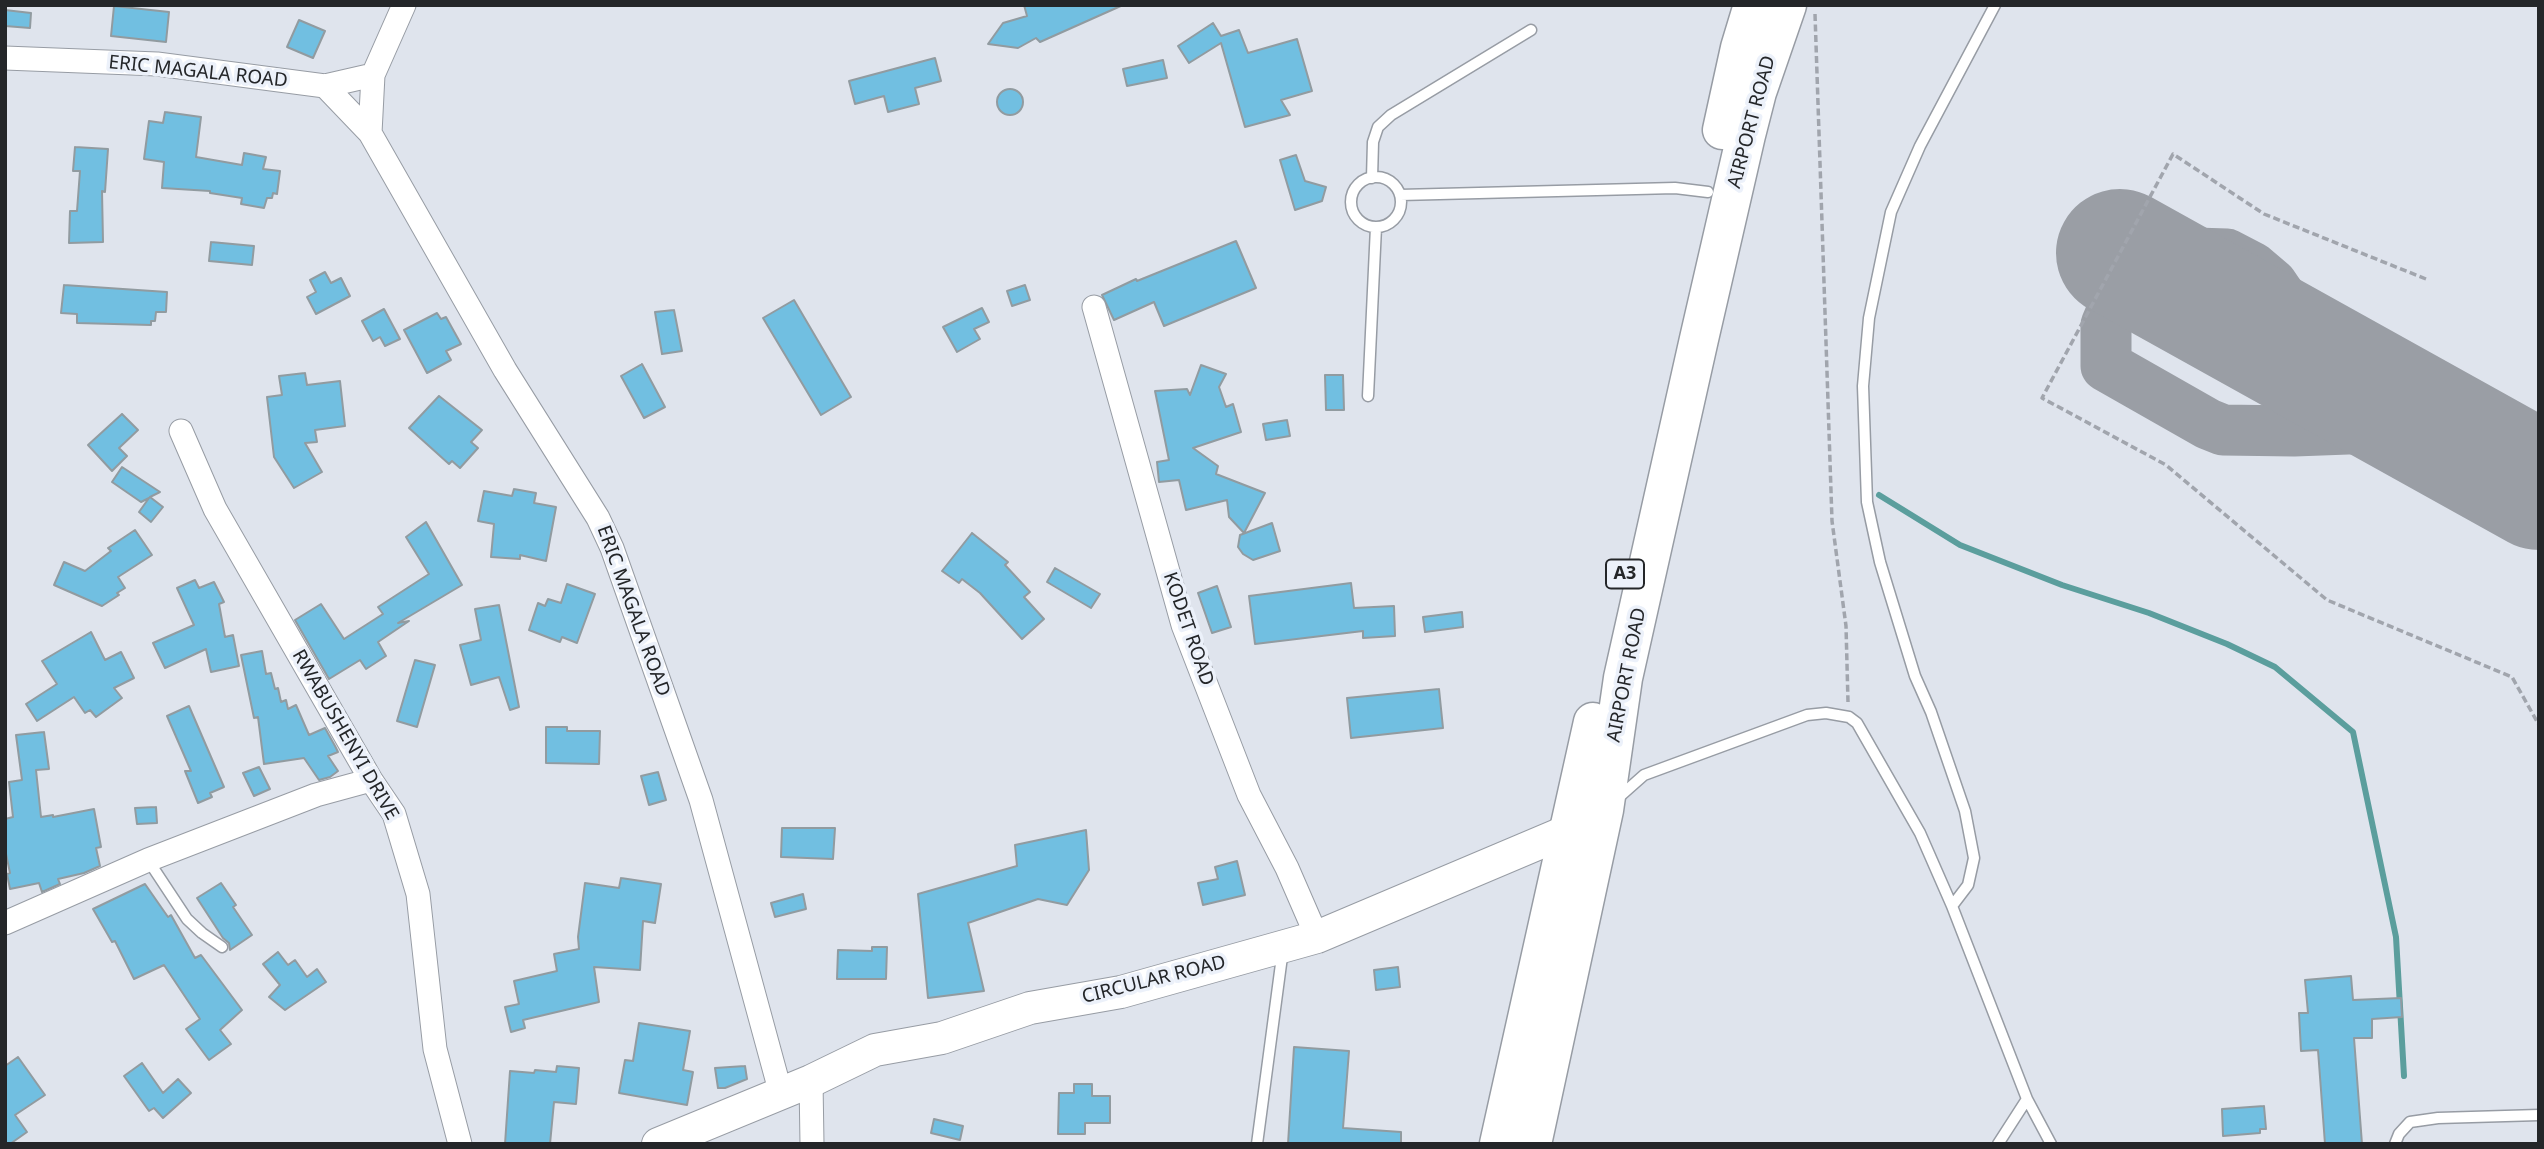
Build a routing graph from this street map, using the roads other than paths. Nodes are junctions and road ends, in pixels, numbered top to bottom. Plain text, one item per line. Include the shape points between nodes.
1 (404, 5) edge
2 (1753, 5) edge
3 (1787, 5) edge
4 (1995, 5) edge
5 (1531, 30) dead end
6 (5, 58) edge
7 (373, 75) junction
8 (325, 86) junction
9 (370, 133) junction
10 (1372, 177) junction
11 (1708, 192) junction
12 (1400, 195) junction
13 (1376, 228) junction
14 (1094, 307) dead end
15 (1368, 396) dead end
16 (181, 431) dead end
17 (371, 780) junction
18 (1604, 810) junction
19 (1570, 830) junction
20 (148, 860) junction
21 (1952, 906) junction
22 (5, 923) edge
23 (1317, 937) junction
24 (222, 947) dead end
25 (1283, 947) junction
26 (811, 1081) junction
27 (781, 1094) junction
28 (2028, 1100) junction
29 (2539, 1115) edge
30 (460, 1144) edge
31 (658, 1144) edge
32 (812, 1144) edge
33 (1258, 1144) edge
34 (1499, 1144) edge
35 (1532, 1144) edge
36 (1998, 1144) edge
37 (2051, 1144) edge
38 (2395, 1144) edge

1 - 7 street
2 - 11 highway, AIRPORT ROAD / A3
3 - 18 highway, AIRPORT ROAD / A3 via 1757,92 1699,339 1623,678
4 - 21 lane via 1920,146 1891,212 1869,318 1863,386 1867,502 1880,562 1915,676 1965,811 1974,858 1968,885
5 - 10 lane via 1378,127
6 - 8 street, ERIC MAGALA ROAD via 157,64
7 - 8 street
7 - 9 street
8 - 9 street, ERIC MAGALA ROAD
9 - 27 street, ERIC MAGALA ROAD via 612,548 701,800
10 - 12 lane via 1392,183
10 - 13 lane via 1357,186 1351,202 1356,218
11 - 12 lane via 1675,188
11 - 19 highway, AIRPORT ROAD / A3
12 - 13 lane via 1399,213
13 - 15 lane
14 - 23 street, KODET ROAD via 1183,625 1249,795
16 - 17 street, RWABUSHENYI DRIVE via 215,509
17 - 20 street via 316,794
17 - 30 street, RWABUSHENYI DRIVE via 394,814 418,894 435,1049
18 - 19 street, CIRCULAR ROAD
18 - 21 lane via 1644,775 1807,715 1849,717 1857,723 1920,833
18 - 35 highway, AIRPORT ROAD / A3
19 - 23 street, CIRCULAR ROAD
19 - 34 highway, AIRPORT ROAD / A3
20 - 22 street
20 - 24 lane via 187,919
21 - 28 lane
23 - 25 street, CIRCULAR ROAD
25 - 26 street, CIRCULAR ROAD via 1121,992 1030,1008 942,1038 875,1050
25 - 33 lane
26 - 27 street, CIRCULAR ROAD
26 - 32 street
27 - 31 street, CIRCULAR ROAD
28 - 36 lane
28 - 37 lane
29 - 38 lane via 2410,1122

